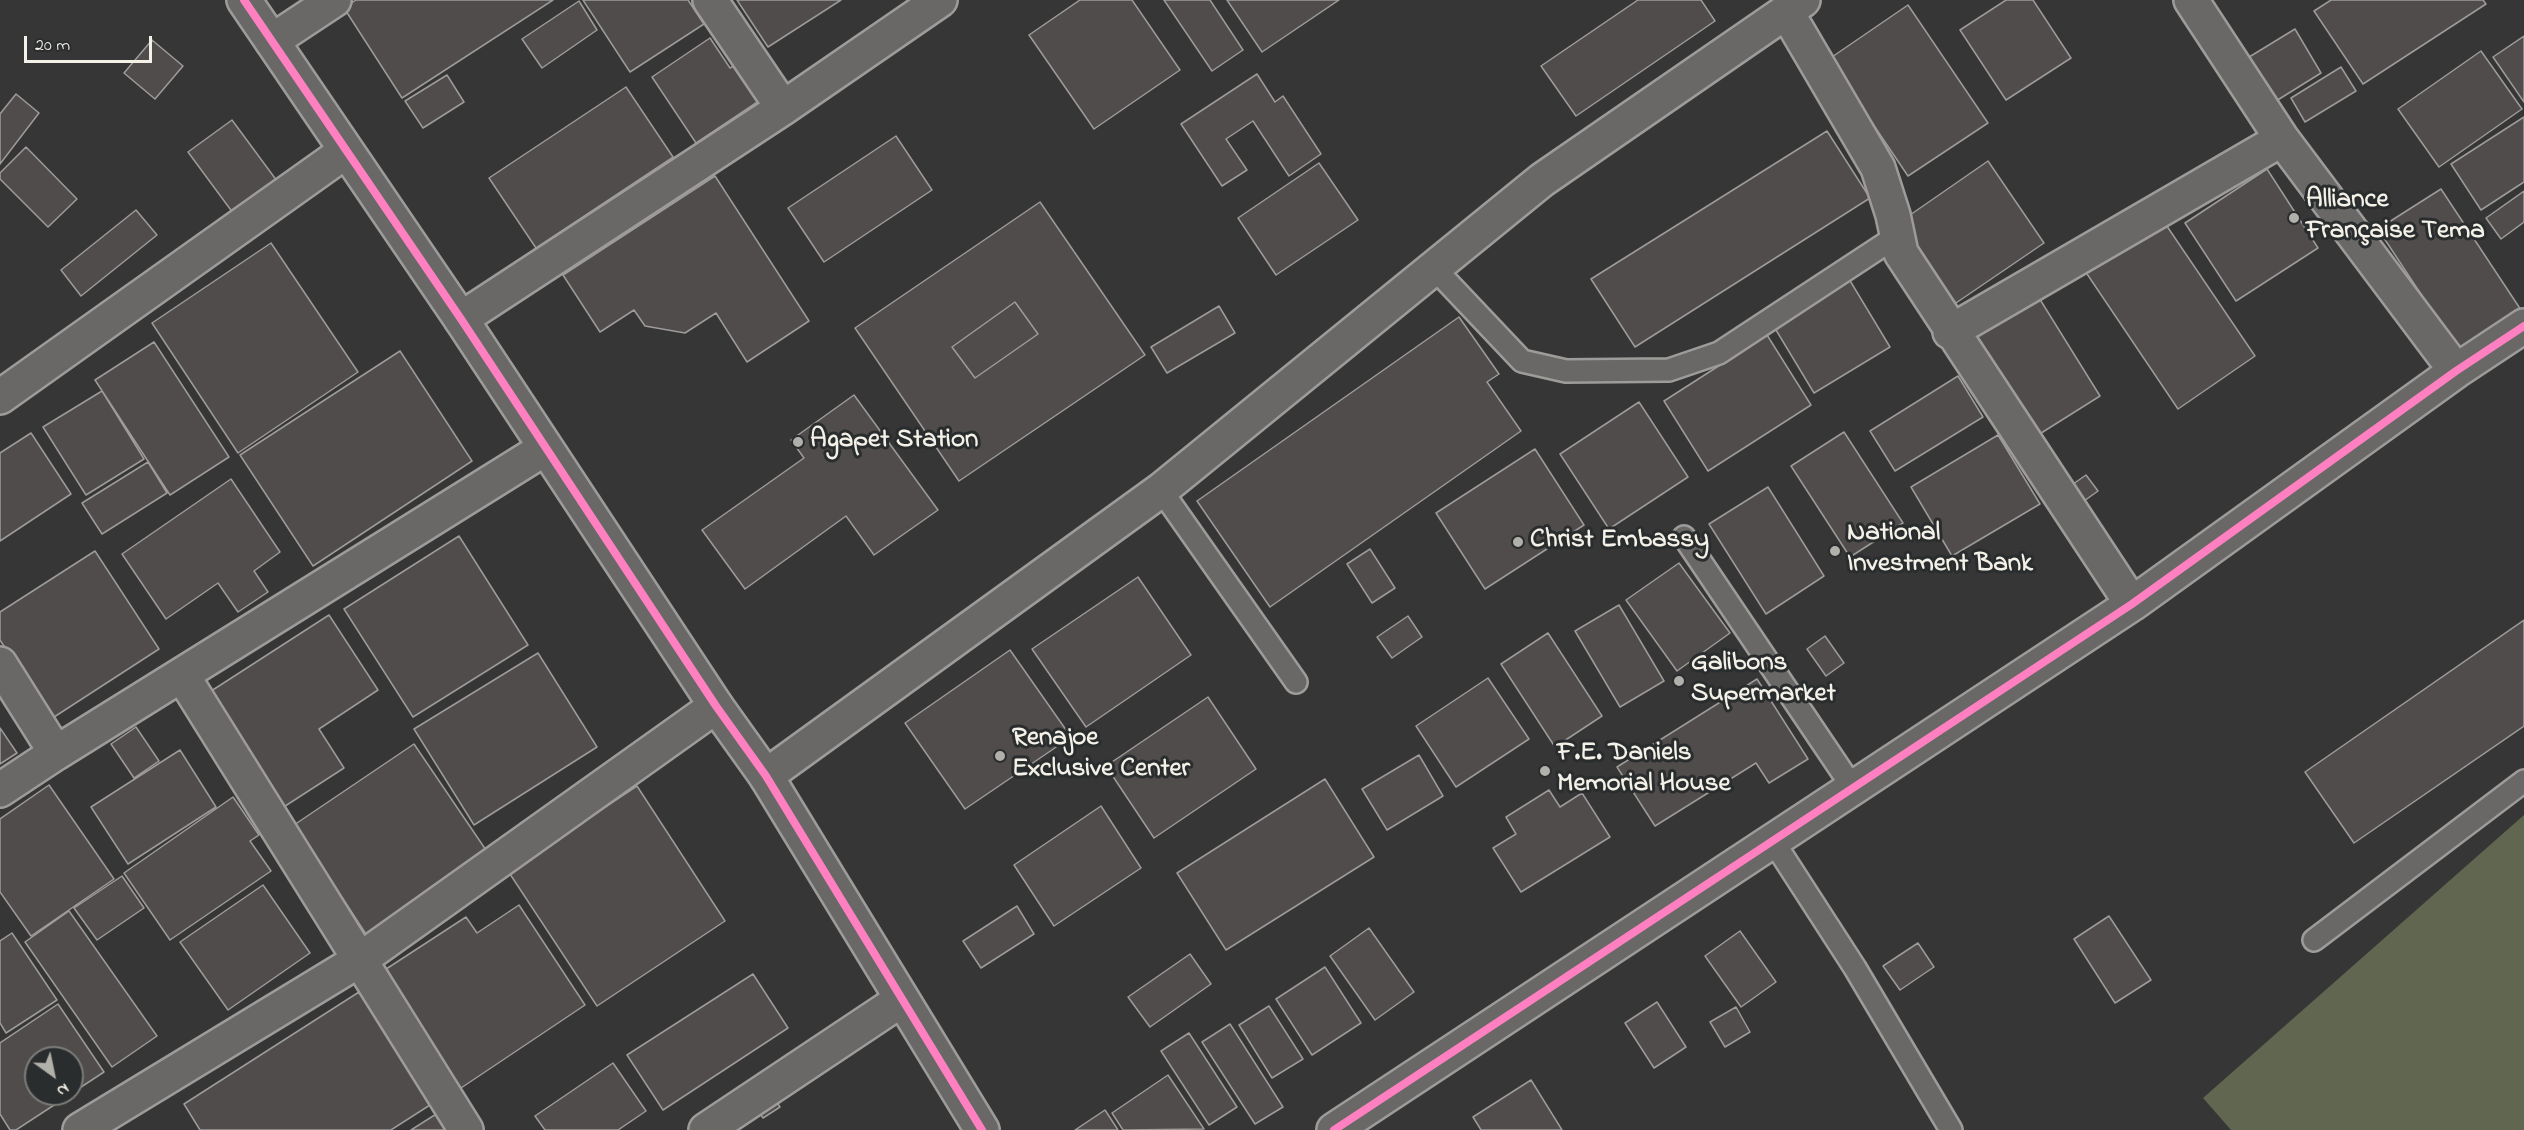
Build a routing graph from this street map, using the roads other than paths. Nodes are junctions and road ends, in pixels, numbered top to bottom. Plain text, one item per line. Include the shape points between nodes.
1 (244, 0) edge
2 (334, 0) edge
3 (710, 0) edge
4 (939, 0) edge
5 (2191, 0) edge
6 (1795, 6) edge
7 (272, 41) junction
8 (783, 108) junction
9 (2282, 139) junction
10 (346, 151) junction
11 (1897, 236) junction
12 (1434, 268) junction
13 (461, 319) junction
14 (2524, 326) edge
15 (1950, 332) junction
16 (2456, 371) junction
17 (0, 398) edge
18 (544, 449) junction
19 (1161, 490) junction
20 (1684, 537) dead end
21 (2132, 604) junction
22 (0, 664) edge
23 (182, 675) junction
24 (1296, 682) dead end
25 (716, 706) junction
26 (56, 753) junction
27 (766, 776) junction
28 (2524, 781) edge
29 (1853, 788) junction
30 (0, 790) edge
31 (1773, 841) junction
32 (2314, 940) dead end
33 (361, 959) junction
34 (901, 1000) junction
35 (80, 1130) edge
36 (466, 1130) edge
37 (706, 1130) edge
38 (982, 1130) edge
39 (1334, 1130) edge
40 (1951, 1130) edge

1 - 7 street
2 - 7 street
3 - 8 street
4 - 8 street
5 - 9 street
6 - 11 street via 1878,168
6 - 12 street via 1542,180
7 - 10 street
8 - 13 street
9 - 15 street
9 - 16 street
10 - 13 street
10 - 17 street
11 - 12 lane via 1719,353 1669,370 1566,371 1522,360
11 - 15 street via 1901,253
12 - 19 street
13 - 18 street
14 - 16 street
15 - 21 street
16 - 21 street
18 - 23 street
18 - 25 street
19 - 24 lane
19 - 27 street
20 - 29 lane
21 - 29 street
22 - 26 street
23 - 26 street
23 - 33 street
25 - 27 street
25 - 33 street
26 - 30 street
27 - 34 street
28 - 32 lane
29 - 31 street
31 - 39 street
31 - 40 lane via 1855,968
33 - 35 street
33 - 36 street
34 - 37 street
34 - 38 street

